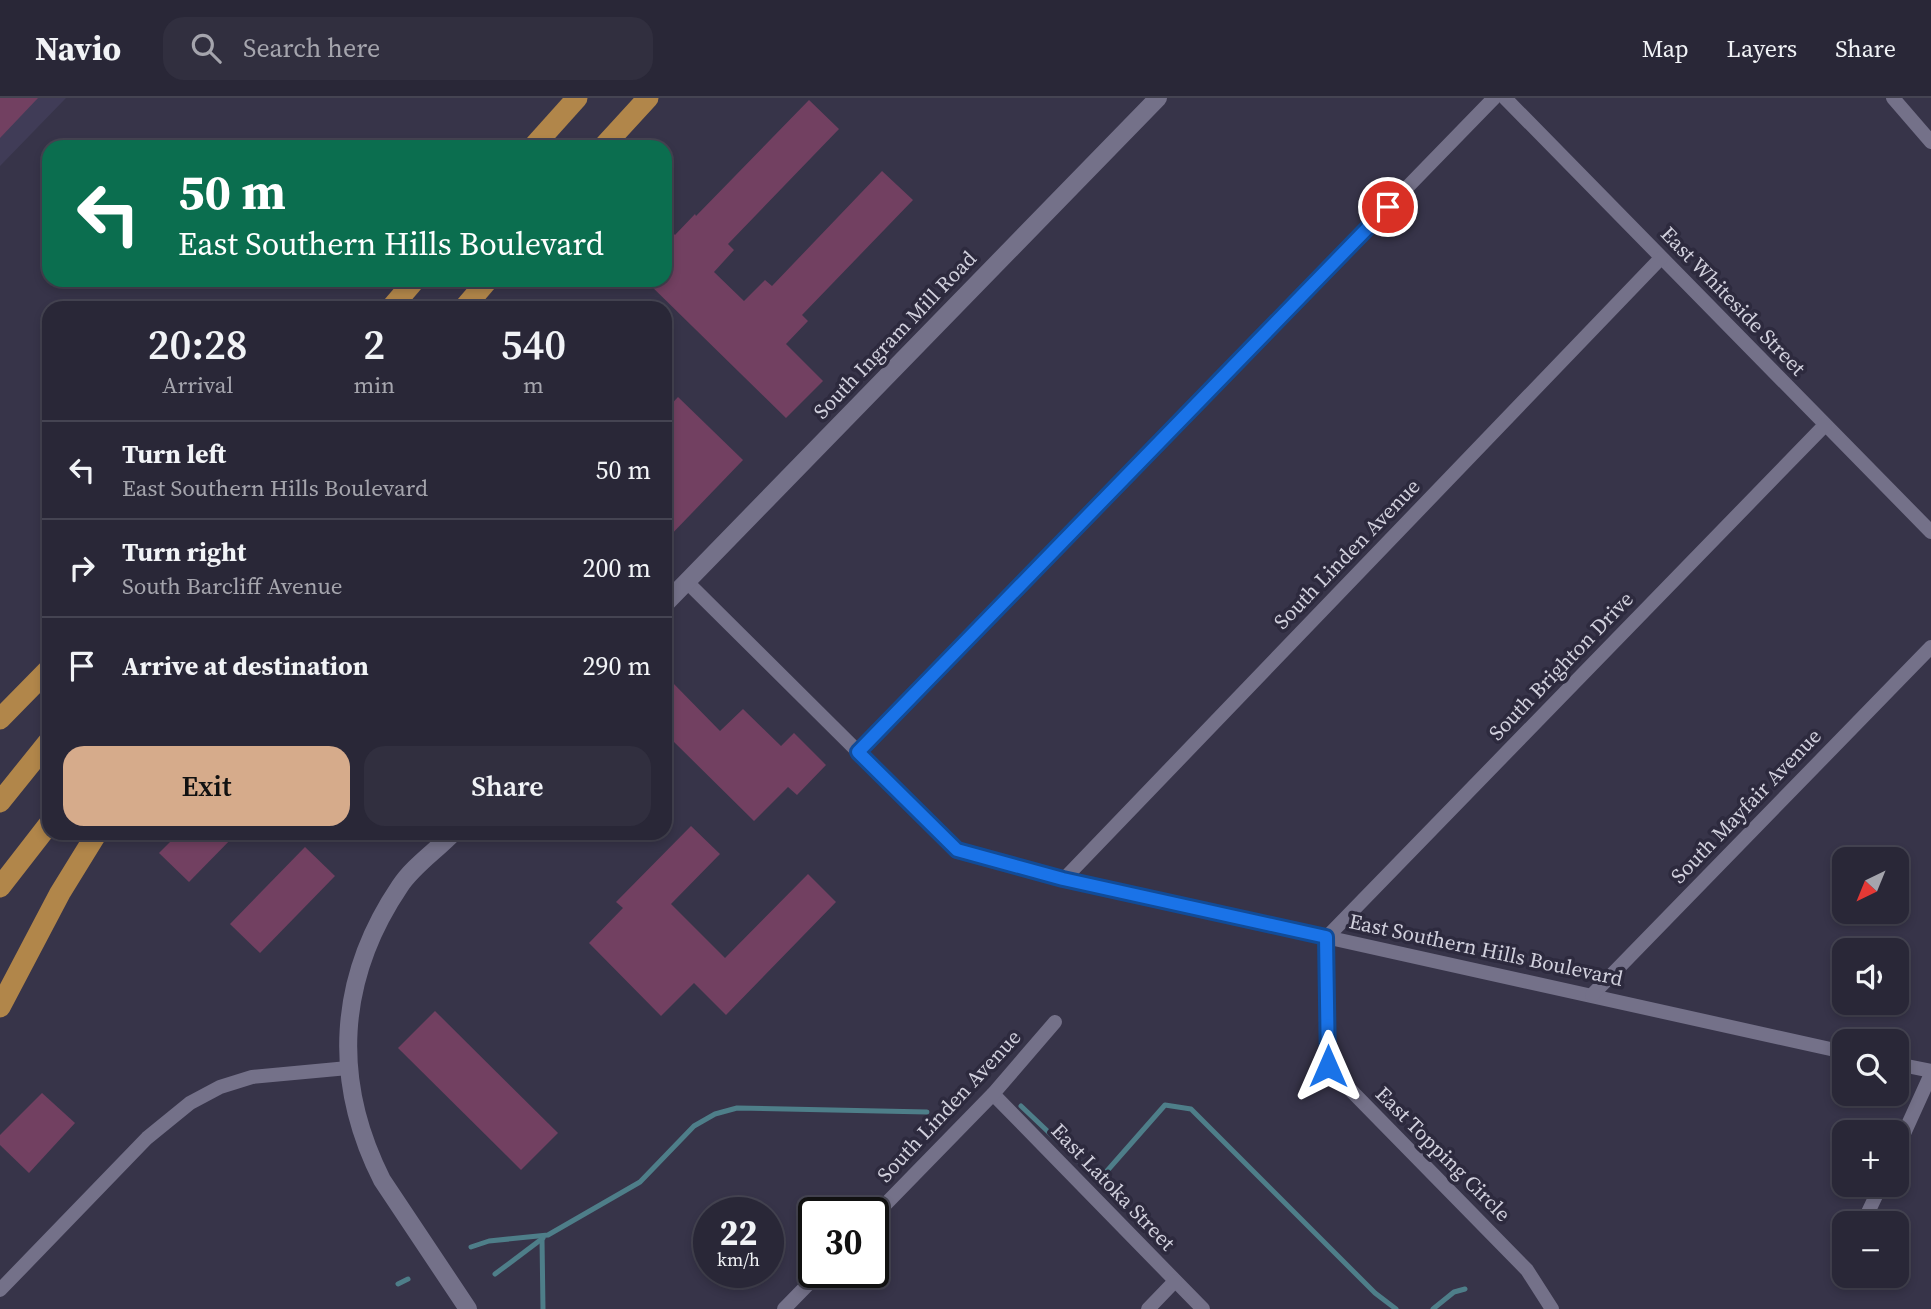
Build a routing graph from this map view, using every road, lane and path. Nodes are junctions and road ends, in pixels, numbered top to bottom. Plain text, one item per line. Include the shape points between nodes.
1 (577, 98) edge
2 (648, 98) edge
3 (1158, 98) edge
4 (1494, 98) edge
5 (1505, 98) edge
6 (1893, 98) edge
7 (539, 140) edge
8 (609, 140) edge
9 (1931, 142) edge
10 (1661, 258) junction
11 (409, 287) edge
12 (482, 287) edge
13 (396, 301) edge
14 (472, 301) edge
15 (1825, 425) junction
16 (1931, 532) edge
17 (687, 582) junction
18 (672, 597) edge
19 (1931, 647) edge
20 (42, 676) edge
21 (0, 719) edge
22 (42, 750) edge
23 (858, 752) junction
24 (0, 802) edge
25 (42, 833) edge
26 (93, 840) edge
27 (446, 840) edge
28 (1063, 879) junction
29 (0, 887) edge
30 (1326, 937) junction
31 (1592, 995) junction
32 (0, 1007) edge
33 (1055, 1022) dead end
34 (1832, 1049) edge
35 (1909, 1067) edge
36 (348, 1068) junction
37 (1931, 1073) edge
38 (993, 1094) junction
39 (1909, 1122) edge
40 (889, 1201) edge
41 (1175, 1281) junction
42 (804, 1288) edge
43 (0, 1290) edge
44 (468, 1309) edge
45 (784, 1309) edge
46 (1148, 1309) edge
47 (1203, 1309) edge
48 (1552, 1309) edge

1 - 7 highway
2 - 8 highway
3 - 17 street, South Ingram Mill Road
4 - 23 street
5 - 10 street, East Whiteside Street
6 - 9 street
10 - 15 street, East Whiteside Street
10 - 28 street, South Linden Avenue
11 - 13 highway
12 - 14 highway
15 - 16 street, East Whiteside Street
15 - 30 street, South Brighton Drive
17 - 18 street, South Ingram Mill Road
17 - 23 street, East Southern Hills Boulevard
19 - 31 street, South Mayfair Avenue
20 - 21 highway
22 - 24 highway
23 - 28 street, East Southern Hills Boulevard via 957,850
25 - 29 highway
26 - 32 highway
27 - 36 street via 401,884 375,931 354,981
28 - 30 street, East Southern Hills Boulevard
30 - 31 street, East Southern Hills Boulevard
30 - 48 street, East Topping Circle via 1328,1066 1527,1270
31 - 34 street, East Southern Hills Boulevard
33 - 38 street, South Linden Avenue
35 - 37 street
36 - 43 street via 252,1077 190,1103 147,1138
36 - 44 street via 355,1115 371,1160
37 - 39 street
38 - 40 street, South Linden Avenue
38 - 41 street, East Latoka Street
41 - 46 street
41 - 47 street, East Latoka Street
42 - 45 street

